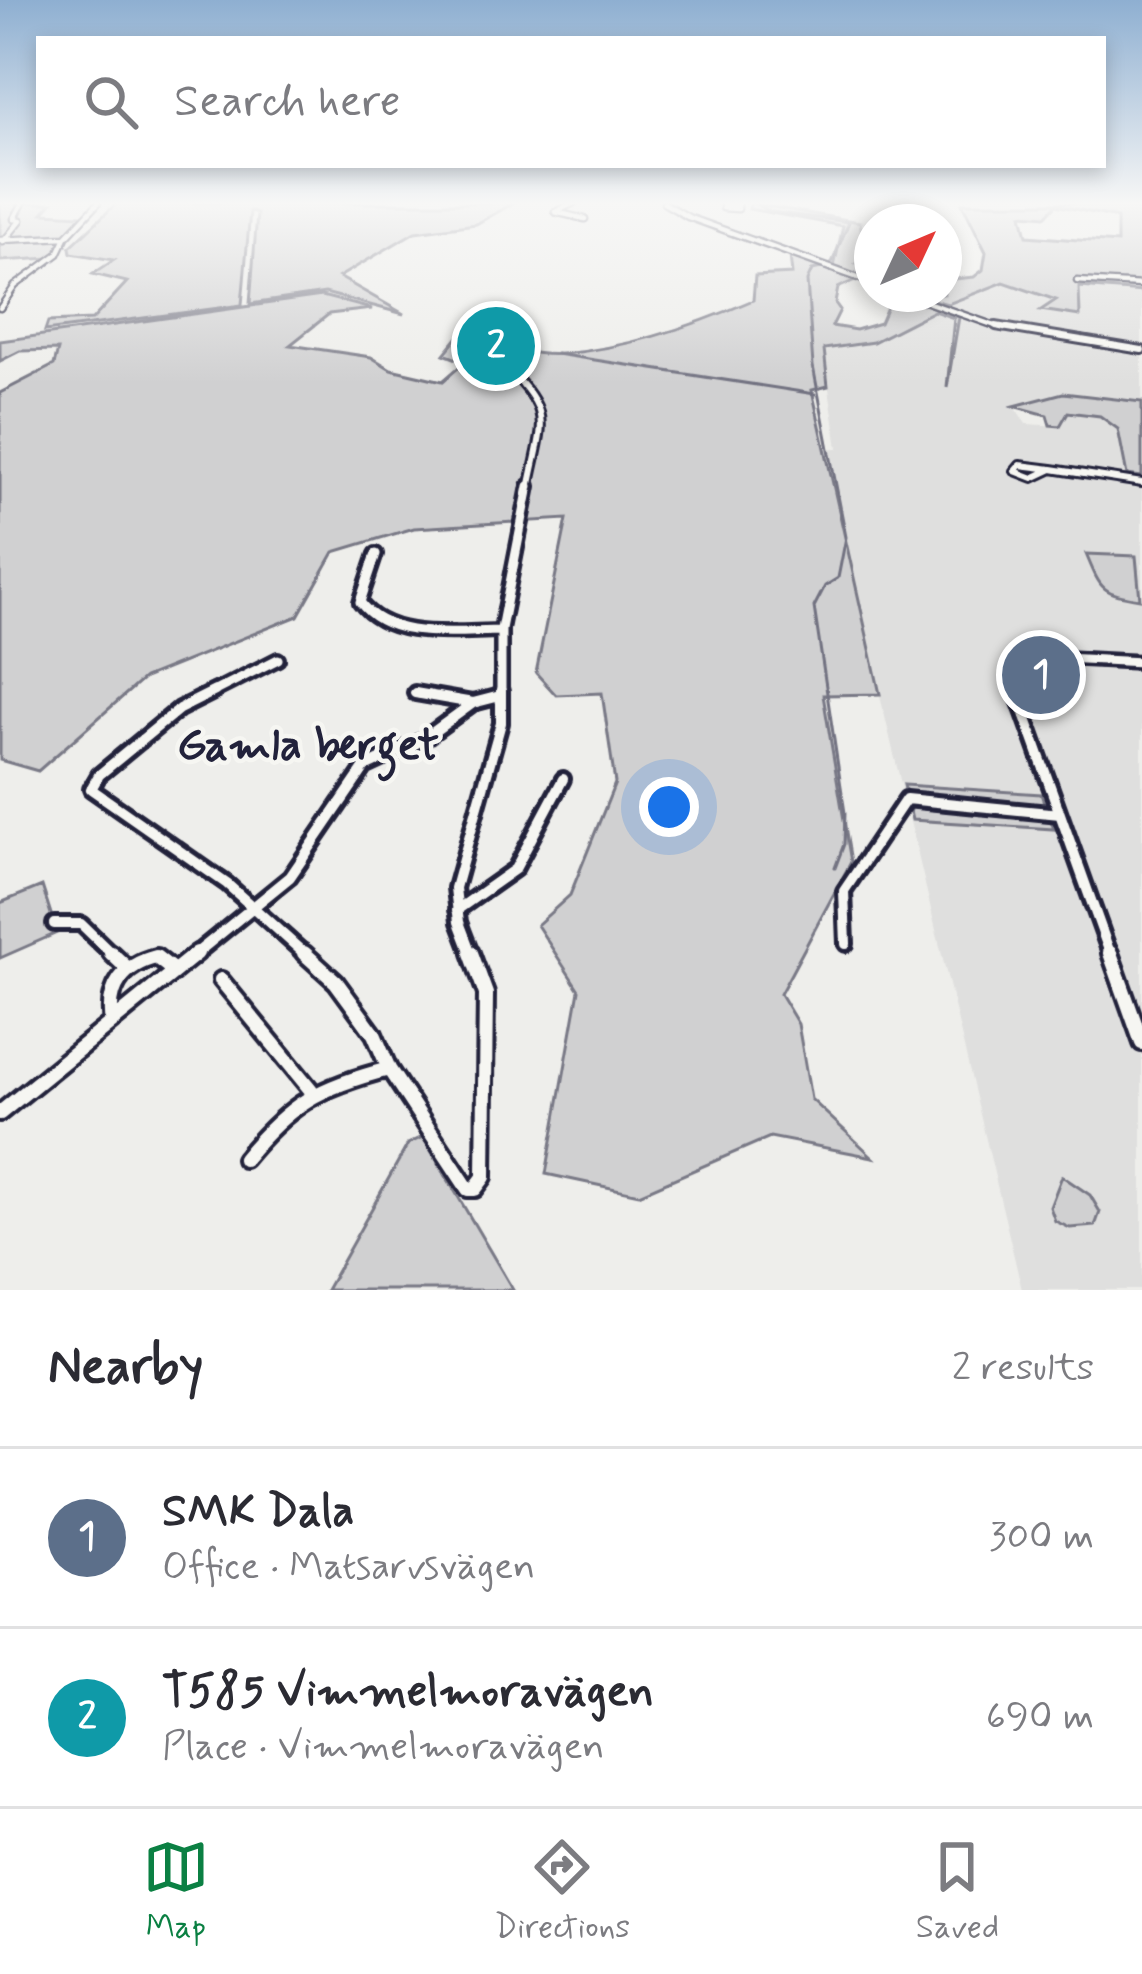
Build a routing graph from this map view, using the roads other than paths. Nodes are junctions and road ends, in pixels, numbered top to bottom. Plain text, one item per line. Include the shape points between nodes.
1 (46, 263) edge
2 (817, 263) edge
3 (854, 277) edge
4 (1077, 281) dead end
5 (1142, 285) edge
6 (0, 308) edge
7 (954, 312) edge
8 (1142, 350) edge
9 (501, 361) dead end
10 (1052, 469) dead end
11 (1142, 483) edge
12 (376, 554) dead end
13 (501, 631) junction
14 (278, 659) dead end
15 (1142, 662) edge
16 (415, 693) dead end
17 (500, 696) junction
18 (472, 703) junction
19 (563, 779) dead end
20 (1060, 814) junction
21 (252, 907) junction
22 (457, 910) junction
23 (54, 924) dead end
24 (846, 944) dead end
25 (127, 968) junction
26 (174, 970) junction
27 (221, 980) dead end
28 (112, 1022) junction
29 (1142, 1043) edge
30 (389, 1069) junction
31 (311, 1090) junction
32 (0, 1112) edge
33 (244, 1159) dead end

1 - 6 street
2 - 3 street
4 - 5 street
7 - 8 street via 1009,332
9 - 13 street via 536,397 542,421
10 - 11 street
12 - 13 street via 360,602 368,617 396,627
13 - 17 street
14 - 21 street via 178,709 91,787
15 - 20 street via 1028,656 1010,667
16 - 18 street
17 - 18 street
17 - 22 street via 499,734 456,874
18 - 21 street via 412,746 365,767 294,872
19 - 22 street via 521,865
20 - 24 street via 906,799 844,891
20 - 29 street
21 - 26 street
21 - 30 street via 336,982
22 - 30 street via 486,994 484,1177 475,1189 462,1185
23 - 25 street via 81,924
25 - 26 street via 156,957
25 - 28 street via 108,1009
26 - 28 street
27 - 31 street
28 - 32 street
30 - 31 street
31 - 33 street

